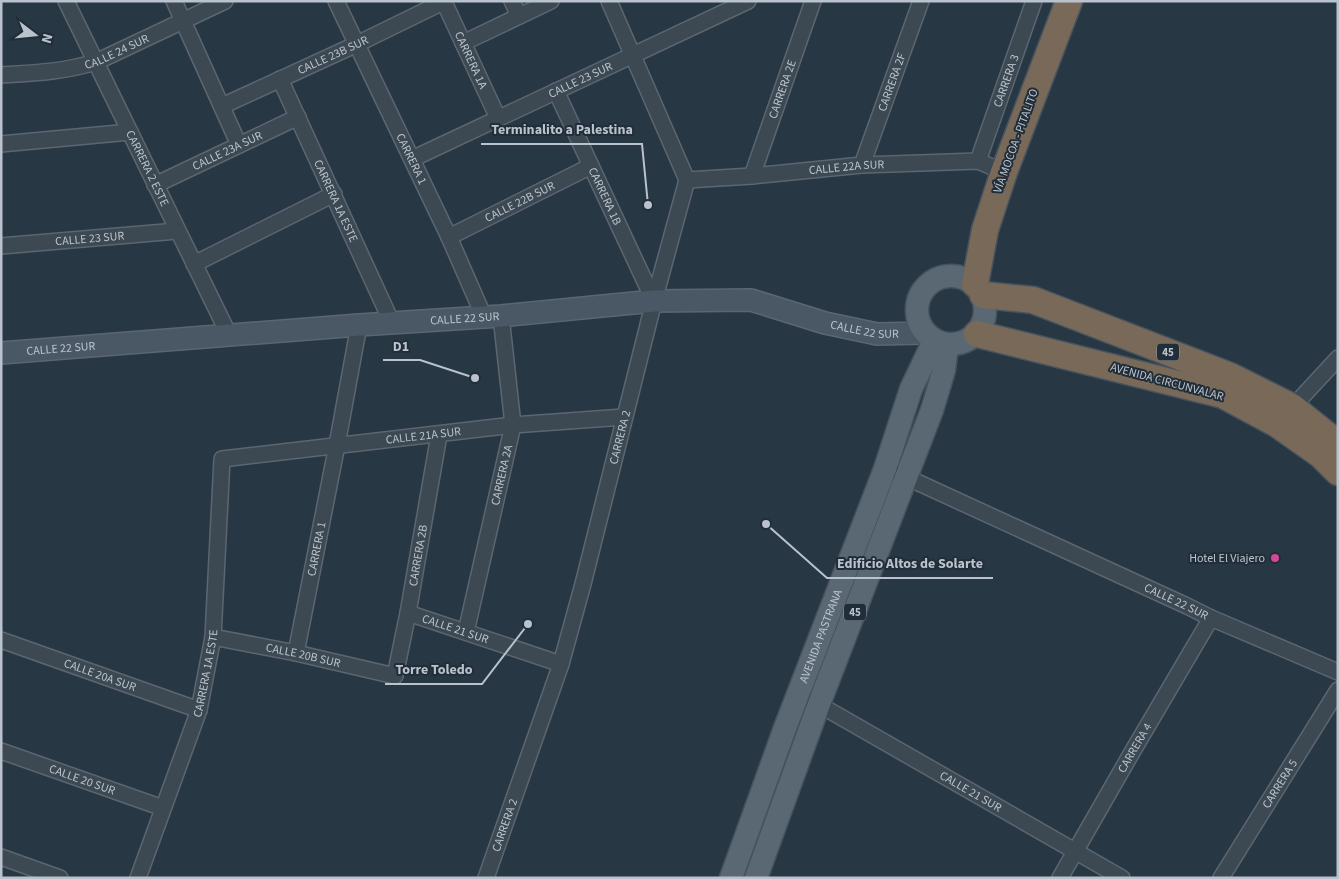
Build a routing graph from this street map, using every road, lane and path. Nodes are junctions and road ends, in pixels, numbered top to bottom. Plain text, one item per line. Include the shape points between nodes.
1 (66, 1) edge
2 (174, 1) edge
3 (225, 1) edge
4 (336, 1) edge
5 (512, 1) edge
6 (551, 1) edge
7 (609, 1) edge
8 (814, 1) edge
9 (921, 1) edge
10 (1034, 1) edge
11 (1068, 1) edge
12 (444, 2) edge
13 (739, 3) edge
14 (519, 16) junction
15 (183, 21) junction
16 (463, 43) junction
17 (356, 44) junction
18 (634, 55) junction
19 (96, 62) junction
20 (1, 75) edge
21 (280, 79) junction
22 (556, 91) junction
23 (222, 106) junction
24 (298, 117) junction
25 (498, 118) junction
26 (130, 132) junction
27 (1, 144) edge
28 (239, 145) junction
29 (412, 159) junction
30 (978, 161) junction
31 (862, 165) junction
32 (591, 166) junction
33 (1004, 172) junction
34 (752, 176) junction
35 (686, 180) junction
36 (155, 185) junction
37 (334, 194) junction
38 (177, 231) junction
39 (449, 237) junction
40 (1, 246) edge
41 (194, 264) junction
42 (972, 285) junction
43 (654, 301) junction
44 (493, 316) junction
45 (392, 323) junction
46 (359, 325) junction
47 (931, 334) junction
48 (977, 334) junction
49 (229, 335) junction
50 (1, 353) edge
51 (1338, 358) edge
52 (1284, 416) junction
53 (624, 417) junction
54 (513, 425) junction
55 (439, 435) junction
56 (1338, 444) edge
57 (337, 445) junction
58 (222, 459) joint
59 (885, 469) junction
60 (1338, 472) edge
61 (906, 477) junction
62 (408, 613) junction
63 (1210, 618) junction
64 (466, 632) junction
65 (213, 637) junction
66 (1, 640) edge
67 (296, 653) junction
68 (561, 664) junction
69 (1338, 672) edge
70 (395, 676) joint
71 (1338, 690) edge
72 (799, 693) junction
73 (819, 704) junction
74 (199, 710) junction
75 (1, 751) edge
76 (164, 808) junction
77 (1075, 851) junction
78 (1, 857) edge
79 (60, 878) edge
80 (138, 878) edge
81 (486, 878) edge
82 (731, 878) edge
83 (756, 878) edge
84 (1060, 878) edge
85 (1122, 878) edge
86 (1221, 878) edge

1 - 19 street, CARRERA 2 ESTE
2 - 15 street
3 - 15 street, CALLE 24 SUR
4 - 17 street, CARRERA 1
5 - 14 street
6 - 14 street
7 - 18 street
8 - 34 street, CARRERA 2E
9 - 31 street, CARRERA 2F
10 - 30 street, CARRERA 3
11 - 33 highway, VÍA MOCOA - PITALITO
12 - 16 street, CARRERA 1A
12 - 17 street, CALLE 23B SUR
13 - 18 street, CALLE 23 SUR
14 - 16 street
15 - 19 street, CALLE 24 SUR
15 - 23 street
16 - 25 street, CARRERA 1A
17 - 21 street, CALLE 23B SUR
17 - 29 street, CARRERA 1
18 - 22 street, CALLE 23 SUR
18 - 35 street
19 - 20 street, CALLE 24 SUR via 59,71
19 - 26 street, CARRERA 2 ESTE
21 - 23 street, CALLE 23B SUR
21 - 24 street, CARRERA 1A ESTE
22 - 25 street, CALLE 23 SUR
22 - 32 street, CARRERA 1B
23 - 28 street
24 - 28 street, CALLE 23A SUR
24 - 37 street, CARRERA 1A ESTE
25 - 29 street, CALLE 23 SUR
26 - 27 street
26 - 36 street, CARRERA 2 ESTE
28 - 36 street, CALLE 23A SUR
29 - 39 street, CARRERA 1
30 - 31 street, CALLE 22A SUR
30 - 33 street, CALLE 22A SUR
31 - 34 street, CALLE 22A SUR
32 - 39 street, CALLE 22B SUR
32 - 43 street, CARRERA 1B
33 - 42 highway, VÍA MOCOA - PITALITO
34 - 35 street, CALLE 22A SUR
35 - 43 street, CARRERA 2
36 - 38 street, CARRERA 2 ESTE
37 - 41 street
37 - 45 street, CARRERA 1A ESTE
38 - 40 street, CALLE 23 SUR
38 - 41 street, CARRERA 2 ESTE
39 - 44 street, CARRERA 1
41 - 49 street, CARRERA 2 ESTE
42 - 47 main road via 941,276 926,285 918,301
42 - 48 main road via 986,315
42 - 52 highway, AVENIDA CIRCUNVALAR / 45 via 1033,300 1230,376
43 - 44 main road, CALLE 22 SUR
43 - 47 main road, CALLE 22 SUR via 751,300 825,323 877,334
43 - 53 street, CARRERA 2
44 - 45 main road, CALLE 22 SUR
44 - 54 street, CARRERA 2A
45 - 46 main road, CALLE 22 SUR
46 - 49 main road, CALLE 22 SUR
46 - 57 street, CARRERA 1
47 - 48 main road via 963,343
47 - 59 main road, AVENIDA PASTRANA
47 - 61 main road, AVENIDA PASTRANA / 45 via 944,370
48 - 52 highway, AVENIDA CIRCUNVALAR / 45 via 1223,395
49 - 50 main road, CALLE 22 SUR
51 - 52 street
52 - 56 highway, AVENIDA CIRCUNVALAR / 45
52 - 60 highway, AVENIDA CIRCUNVALAR / 45
53 - 54 street, CALLE 21A SUR
53 - 68 street, CARRERA 2
54 - 55 street, CALLE 21A SUR
54 - 64 street, CARRERA 2A
55 - 57 street, CALLE 21A SUR
55 - 62 street, CARRERA 2B
57 - 58 street, CALLE 21A SUR
57 - 67 street, CARRERA 1
58 - 65 street, CARRERA 1A ESTE
59 - 61 street, CALLE 22 SUR
59 - 72 main road, AVENIDA PASTRANA
61 - 63 street, CALLE 22 SUR
61 - 73 main road, AVENIDA PASTRANA / 45
62 - 64 street, CALLE 21 SUR
62 - 70 street, CARRERA 2B
63 - 69 street, CALLE 22 SUR
63 - 77 street, CARRERA 4
64 - 68 street, CALLE 21 SUR
65 - 67 street, CALLE 20B SUR
65 - 74 street, CARRERA 1A ESTE
66 - 74 street, CALLE 20A SUR
67 - 70 street, CALLE 20B SUR
68 - 81 street, CARRERA 2
71 - 86 street, CARRERA 5
72 - 73 street, CALLE 21 SUR
72 - 82 main road, AVENIDA PASTRANA
73 - 77 street, CALLE 21 SUR
73 - 83 main road, AVENIDA PASTRANA / 45
74 - 76 street, CARRERA 1A ESTE
75 - 76 street, CALLE 20 SUR
76 - 80 street, CARRERA 1A ESTE
77 - 84 street, CARRERA 4
77 - 85 street, CALLE 21 SUR
78 - 79 street

